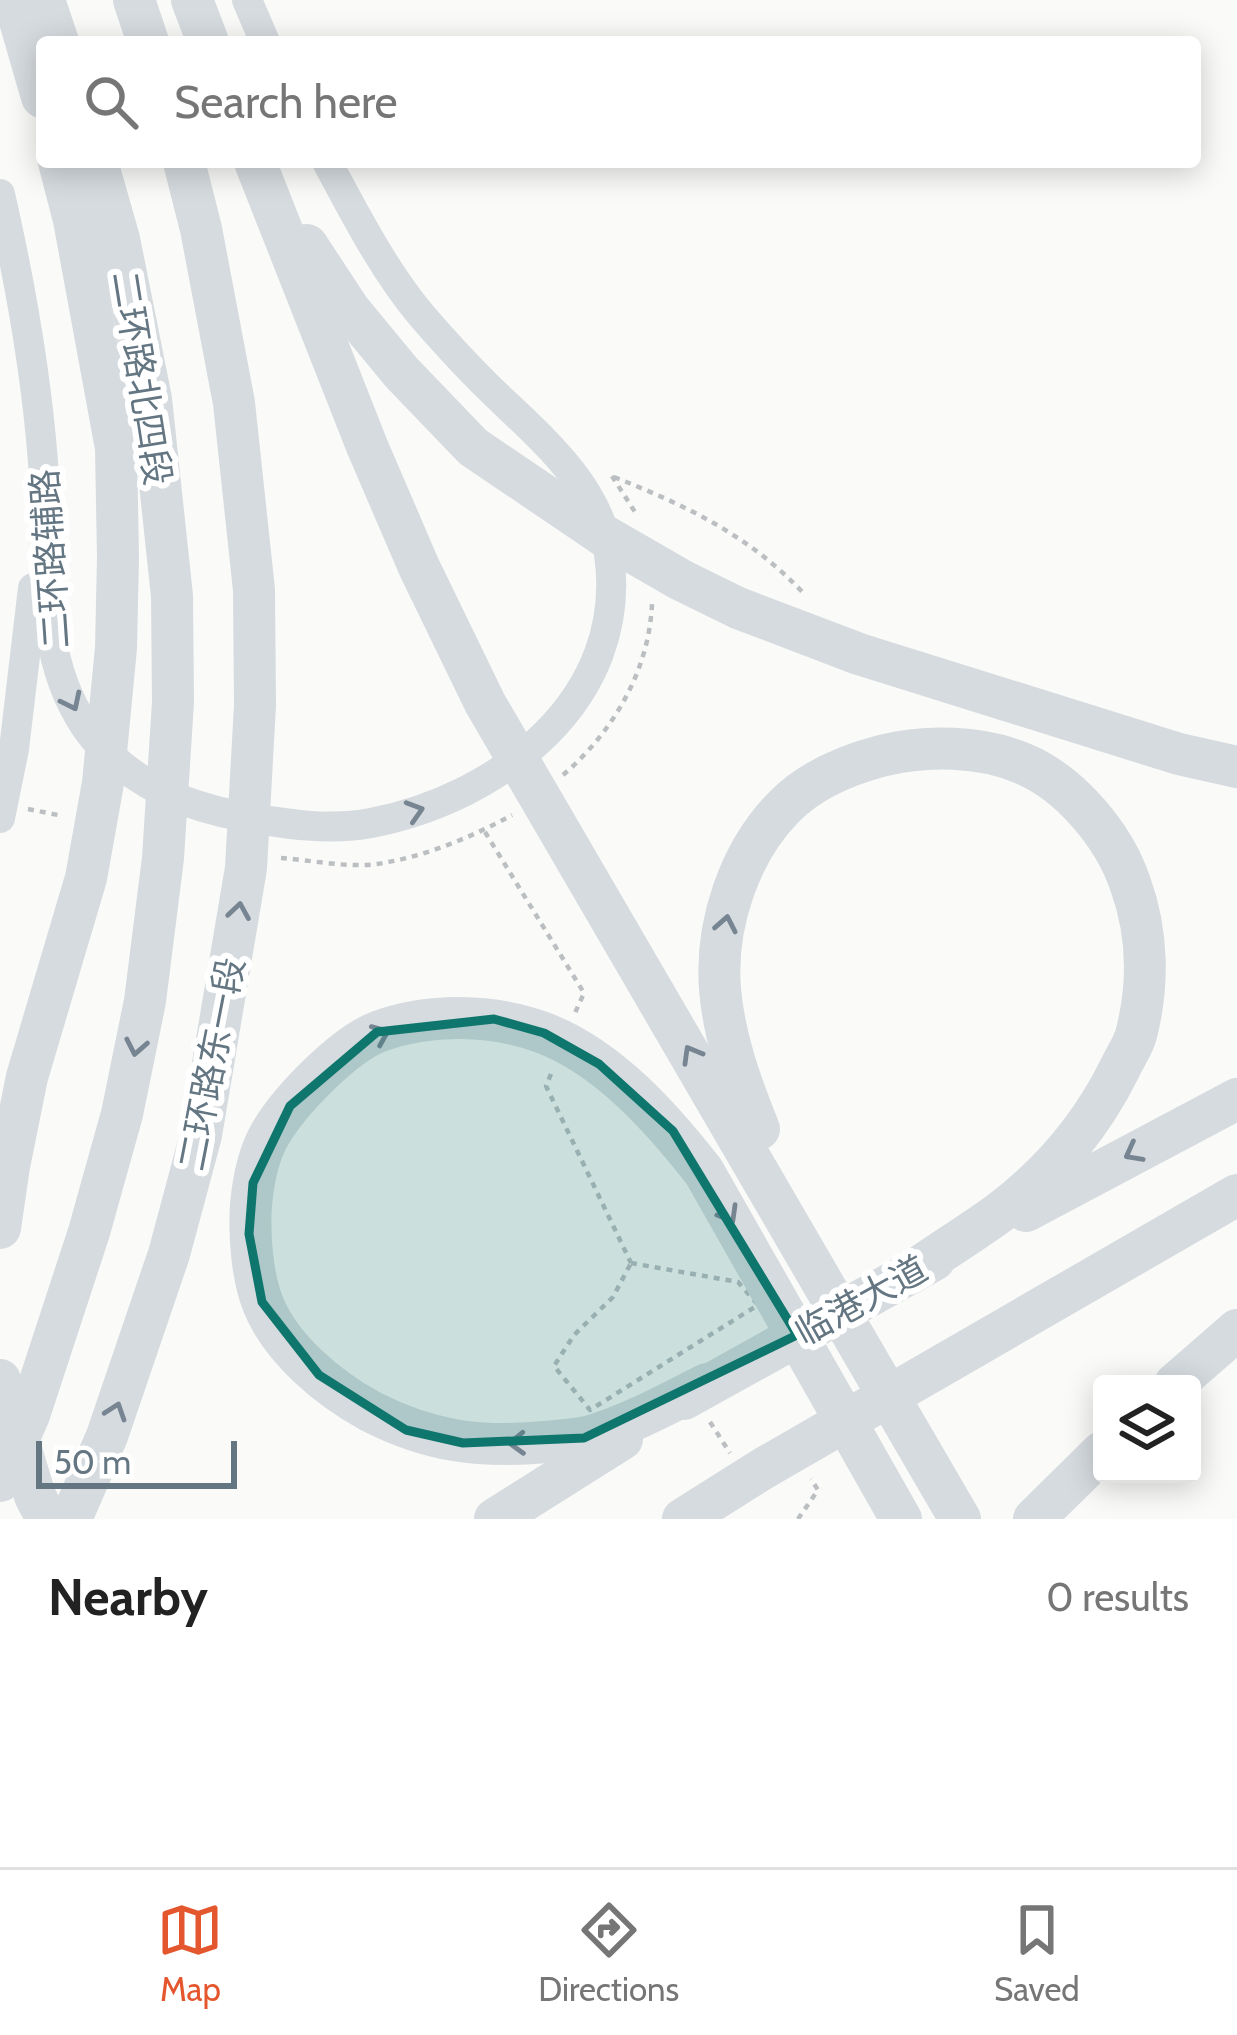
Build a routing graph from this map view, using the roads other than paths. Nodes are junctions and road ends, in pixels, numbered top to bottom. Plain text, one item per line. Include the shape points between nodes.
1 (14, 0) edge
2 (44, 0) edge
3 (134, 0) edge
4 (192, 0) edge
5 (247, 0) edge
6 (56, 36) edge
7 (146, 36) edge
8 (206, 36) edge
9 (262, 36) edge
10 (36, 77) edge
11 (60, 168) edge
12 (99, 168) edge
13 (186, 168) edge
14 (261, 168) edge
15 (262, 168) edge
16 (330, 168) edge
17 (0, 194) edge
18 (43, 463) junction
19 (1237, 767) edge
20 (8, 812) edge
21 (1237, 1099) edge
22 (1237, 1195) edge
23 (0, 1228) edge
24 (820, 1274) junction
25 (908, 1274) junction
26 (1237, 1330) edge
27 (1185, 1375) edge
28 (0, 1380) edge
29 (706, 1400) junction
30 (1093, 1461) edge
31 (0, 1481) edge
32 (47, 1519) edge
33 (71, 1519) edge
34 (495, 1519) edge
35 (683, 1519) edge
36 (902, 1519) edge
37 (960, 1519) edge
38 (1034, 1519) edge

1 - 10 highway
2 - 6 highway
3 - 7 highway
4 - 8 highway
5 - 9 main road
11 - 23 highway via 116,448 116,648 86,878 27,1077
12 -> 31 highway, 二环路北四段 via 151,399 172,596 163,858 122,1114 29,1415
33 -> 13 highway, 二环路东一段 via 154,1300 201,1135 246,868 254,590 234,403
24 -> 14 highway via 485,703 367,446
15 - 19 highway via 349,309 401,372 473,447 603,535 738,608 832,645
18 -> 16 main road, 二环路辅路 via 46,596 59,672 106,754 146,785 214,812 368,824 470,789 550,731 582,692 607,632 609,553 599,516 580,483 418,311
17 - 18 main road, 二环路辅路
18 - 20 main road
21 -> 25 highway, 临港大道
22 - 35 highway
24 -> 25 highway via 734,1066 720,988 734,888 785,806 818,781 909,749 958,750 1024,764 1064,789 1091,819 1123,861 1142,914 1145,971 1135,1038 1105,1099 1065,1153 1002,1211
24 - 37 highway
25 - 29 highway, 临港大道
26 - 27 highway
28 - 32 highway
29 - 34 highway, 临港大道
29 -> 36 highway via 584,1438 520,1444 406,1430 362,1406 284,1340 262,1302 249,1234 268,1137 328,1066 377,1032 432,1019 494,1019 544,1033 599,1064 644,1101 704,1172
30 - 38 highway

